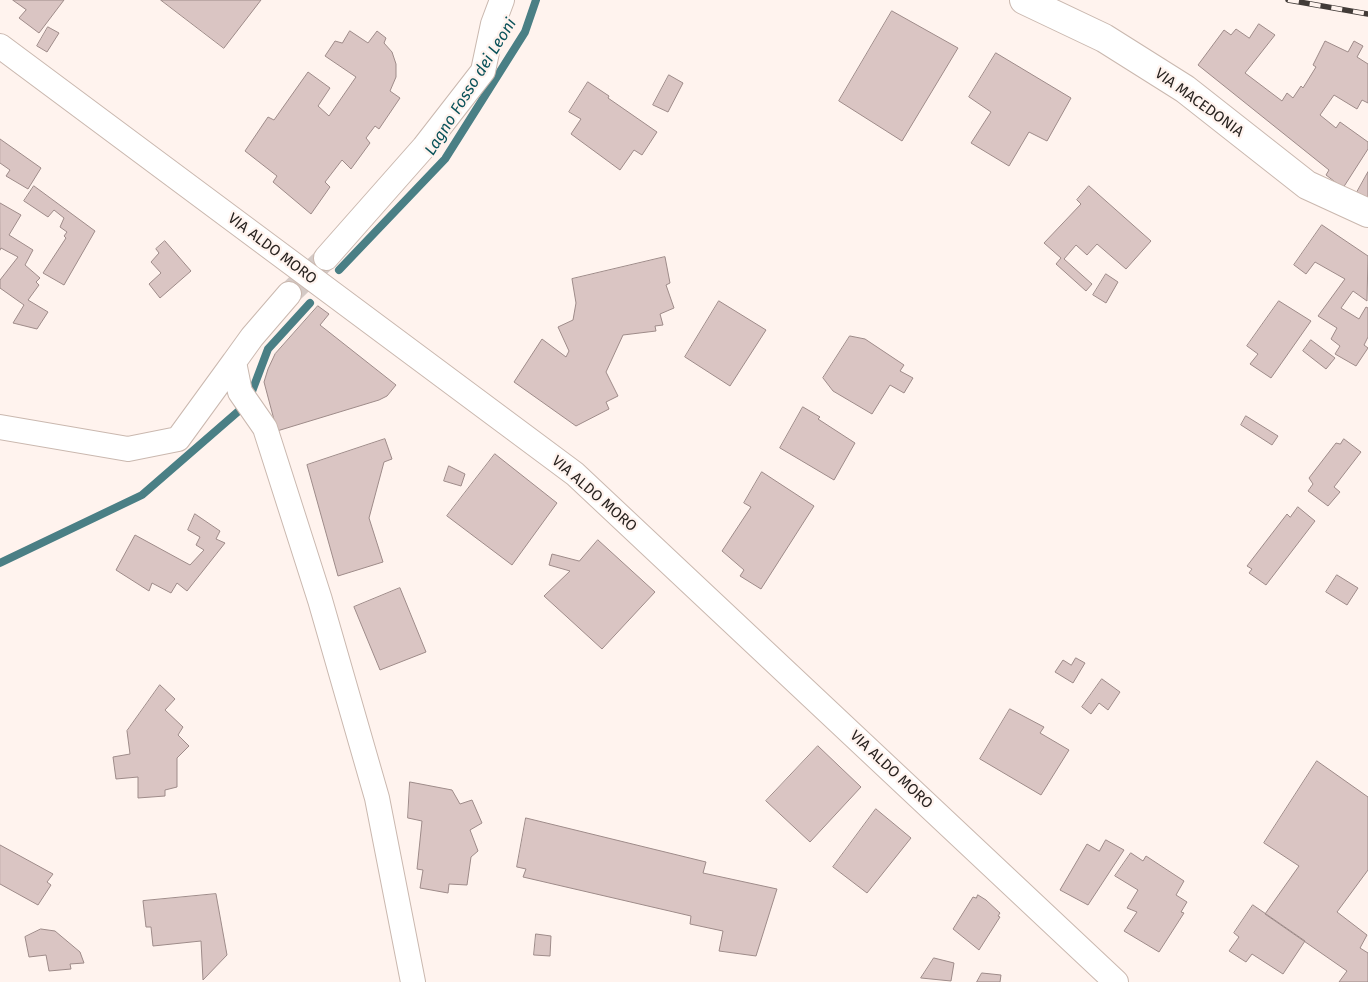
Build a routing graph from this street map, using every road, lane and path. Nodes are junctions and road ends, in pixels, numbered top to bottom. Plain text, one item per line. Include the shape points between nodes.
1 (502, 0) edge
2 (1024, 0) edge
3 (0, 46) edge
4 (1368, 213) edge
5 (326, 258) tunnel mouth
6 (289, 294) tunnel mouth
7 (234, 362) junction
8 (0, 427) edge
9 (413, 982) edge
10 (1116, 982) edge

1 - 5 street via 483,71 424,147
2 - 4 street, VIA MACEDONIA via 1104,38 1185,90 1306,185
3 - 10 street, VIA ALDO MORO via 576,474
6 - 7 street
7 - 8 street via 178,440 128,449
7 - 9 street via 240,392 265,428 320,600 377,798

